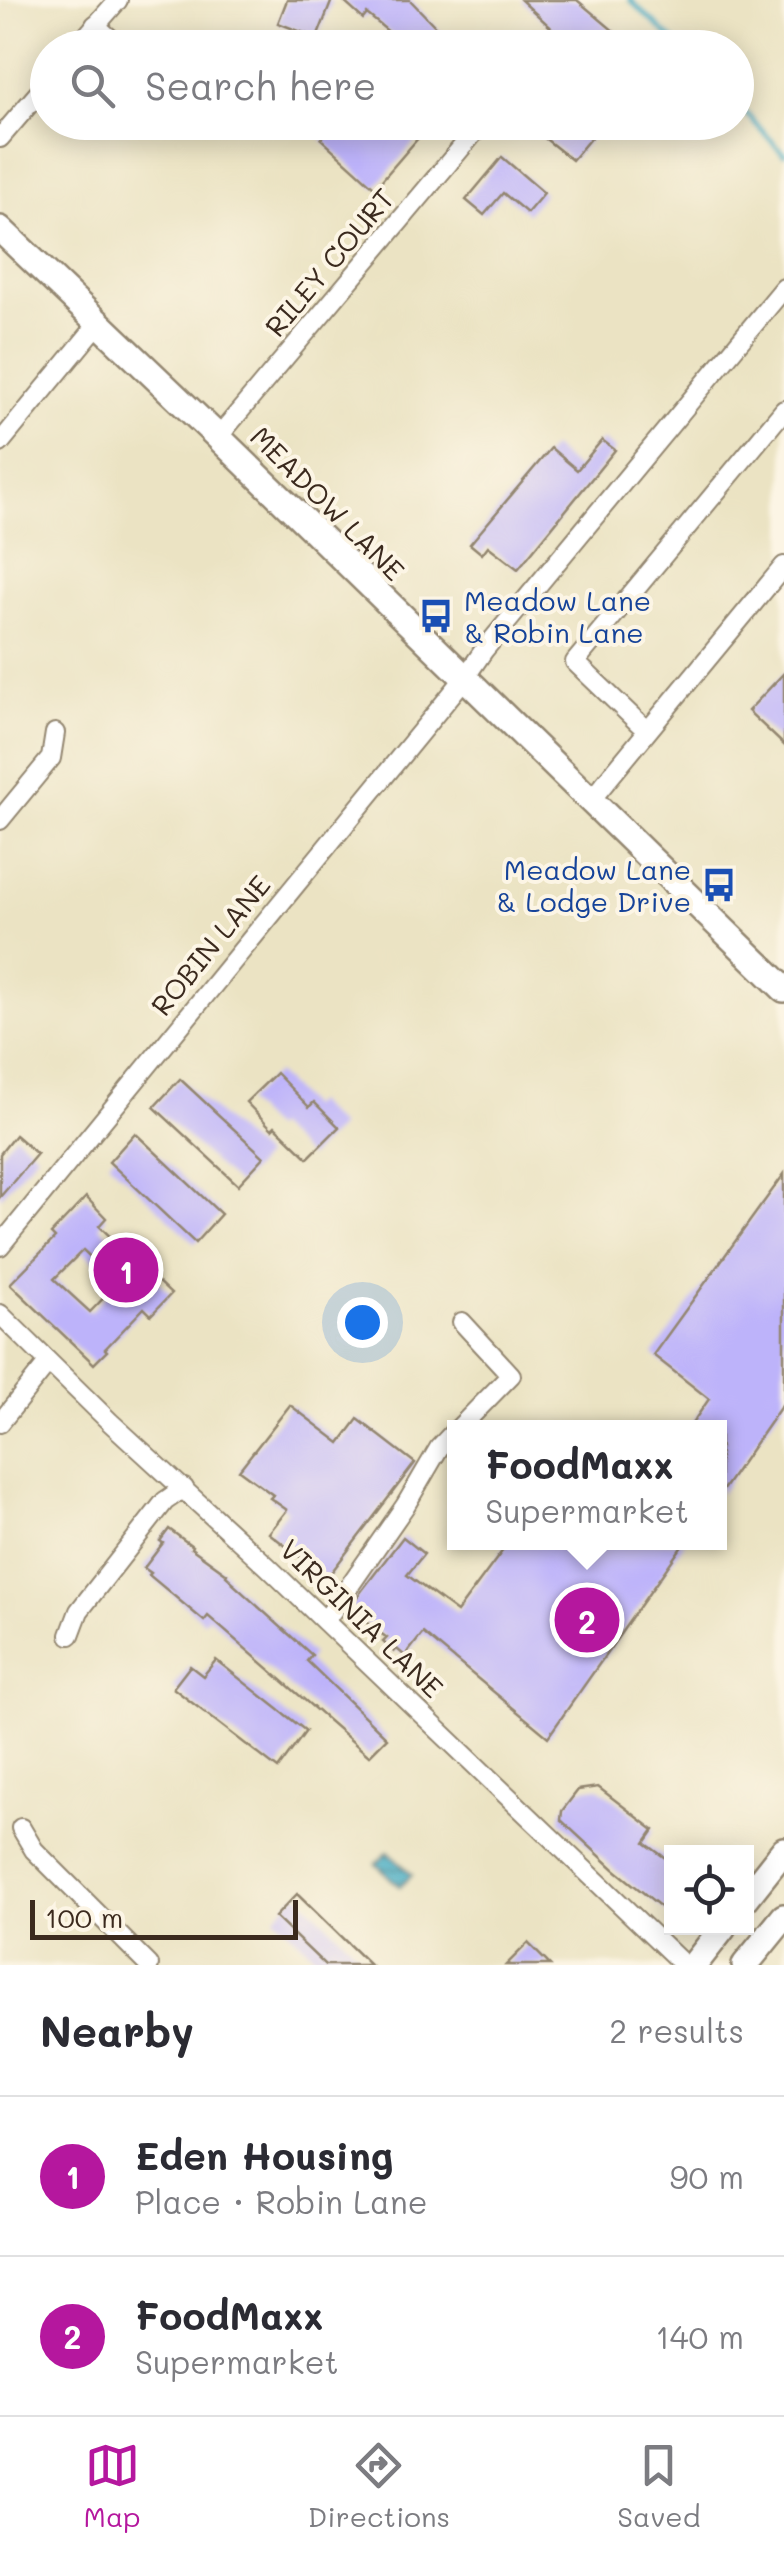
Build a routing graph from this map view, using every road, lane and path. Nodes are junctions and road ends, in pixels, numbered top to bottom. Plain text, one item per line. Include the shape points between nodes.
1 (118, 0) edge
2 (95, 25) junction
3 (91, 30) edge
4 (101, 30) edge
5 (30, 103) edge
6 (0, 138) edge
7 (468, 140) edge
8 (0, 229) edge
9 (784, 288) edge
10 (98, 324) junction
11 (784, 410) edge
12 (218, 438) junction
13 (0, 443) edge
14 (784, 566) edge
15 (464, 679) junction
16 (647, 731) junction
17 (55, 732) dead end
18 (590, 801) junction
19 (0, 820) edge
20 (784, 988) edge
21 (0, 1246) edge
22 (0, 1314) edge
23 (462, 1322) dead end
24 (48, 1363) junction
25 (467, 1420) edge
26 (0, 1423) edge
27 (447, 1439) edge
28 (184, 1488) junction
29 (325, 1621) junction
30 (70, 1635) dead end
31 (21, 1828) dead end
32 (784, 1850) edge
33 (754, 1888) edge
34 (784, 1917) edge
35 (718, 1935) edge
36 (150, 1965) edge
37 (684, 1965) edge
38 (694, 1965) edge
39 (745, 1965) edge

1 - 2 street
2 - 3 street
2 - 4 street
5 - 6 street
7 - 12 street, RILEY COURT
8 - 10 street, MEADOW LANE
9 - 15 street, ROBIN LANE
10 - 12 street, MEADOW LANE
10 - 13 street
11 - 16 street via 575,662
12 - 15 street, MEADOW LANE
14 - 16 street
15 - 18 street, MEADOW LANE
15 - 21 street, ROBIN LANE
16 - 18 street
17 - 19 street via 51,758
18 - 20 street, MEADOW LANE
22 - 24 street, VIRGINIA LANE
23 - 25 street via 512,1375
24 - 26 street
24 - 28 street, VIRGINIA LANE
27 - 29 street
28 - 29 street, VIRGINIA LANE
28 - 30 street via 165,1500 78,1611
29 - 37 street, VIRGINIA LANE
31 - 36 street via 34,1850
32 - 33 street
34 - 39 street
35 - 38 street

